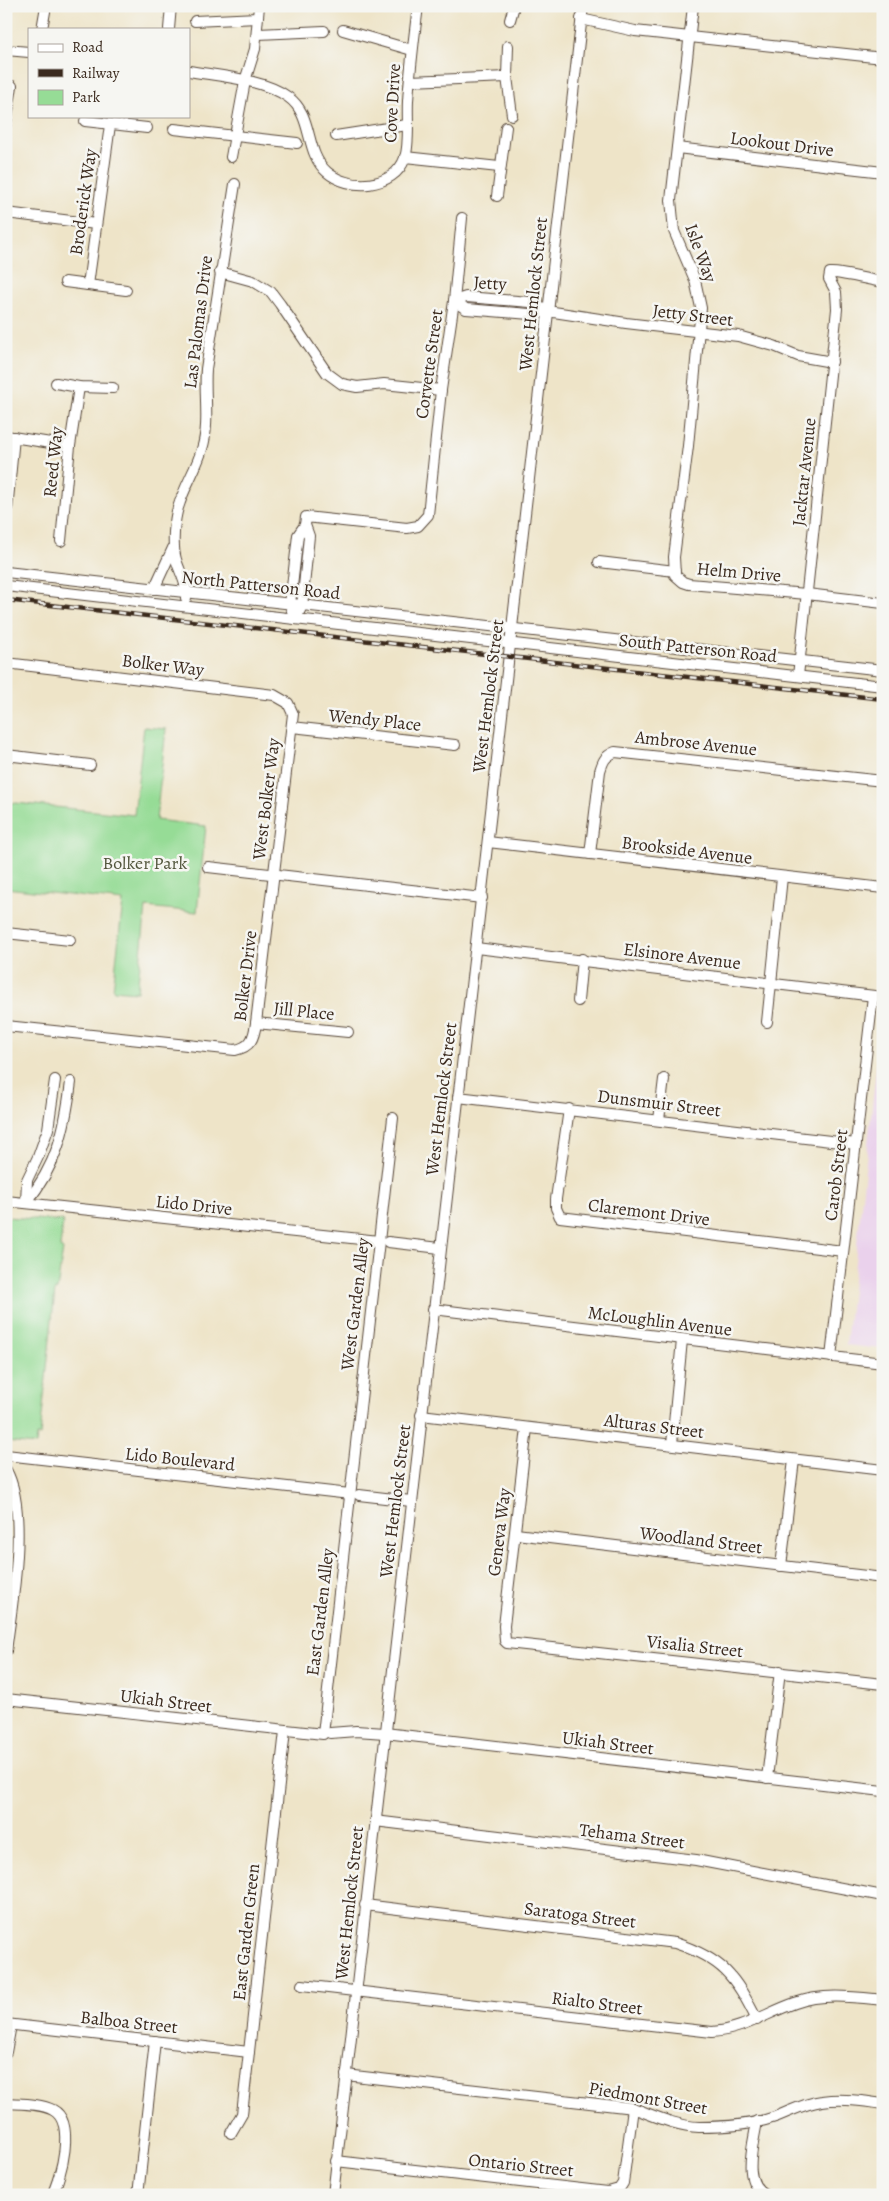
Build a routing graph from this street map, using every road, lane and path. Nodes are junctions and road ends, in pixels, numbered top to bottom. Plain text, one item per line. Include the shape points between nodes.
1 (46, 6) edge
2 (171, 6) edge
3 (259, 6) edge
4 (418, 6) edge
5 (514, 6) edge
6 (583, 6) edge
7 (693, 6) edge
8 (257, 18) junction
9 (581, 19) junction
10 (510, 20) dead end
11 (195, 21) dead end
12 (42, 28) edge
13 (169, 28) edge
14 (343, 30) dead end
15 (324, 32) dead end
16 (258, 34) junction
17 (690, 37) junction
18 (508, 46) dead end
19 (6, 50) edge
20 (412, 50) junction
21 (28, 52) edge
22 (883, 58) edge
23 (190, 71) edge
24 (507, 77) junction
25 (245, 81) junction
26 (410, 81) junction
27 (12, 86) dead end
28 (7, 112) edge
29 (512, 115) dead end
30 (85, 121) dead end
31 (6, 123) edge
32 (110, 124) junction
33 (407, 125) junction
34 (506, 127) dead end
35 (147, 128) dead end
36 (174, 129) dead end
37 (235, 136) junction
38 (336, 136) dead end
39 (297, 143) dead end
40 (677, 148) junction
41 (231, 157) dead end
42 (405, 157) junction
43 (499, 166) junction
44 (883, 172) edge
45 (235, 184) dead end
46 (497, 196) dead end
47 (6, 213) edge
48 (462, 218) dead end
49 (96, 224) junction
50 (220, 272) junction
51 (65, 282) dead end
52 (883, 282) edge
53 (88, 285) junction
54 (126, 290) dead end
55 (454, 302) junction
56 (547, 311) junction
57 (700, 332) junction
58 (832, 362) junction
59 (56, 383) dead end
60 (79, 387) junction
61 (112, 388) dead end
62 (440, 390) junction
63 (10, 437) edge
64 (70, 446) junction
65 (6, 521) edge
66 (306, 521) junction
67 (61, 540) dead end
68 (174, 547) junction
69 (599, 562) dead end
70 (674, 571) junction
71 (6, 572) edge
72 (6, 586) edge
73 (154, 589) junction
74 (186, 592) junction
75 (807, 594) junction
76 (883, 603) edge
77 (290, 604) junction
78 (185, 606) junction
79 (302, 606) junction
80 (294, 619) junction
81 (512, 628) junction
82 (510, 643) junction
83 (800, 660) junction
84 (6, 663) edge
85 (883, 670) edge
86 (798, 676) junction
87 (883, 686) edge
88 (292, 727) junction
89 (455, 745) dead end
90 (6, 755) edge
91 (90, 765) dead end
92 (883, 781) edge
93 (488, 842) junction
94 (590, 854) junction
95 (208, 867) dead end
96 (274, 875) junction
97 (782, 877) junction
98 (883, 888) edge
99 (482, 898) junction
100 (6, 933) edge
101 (70, 940) dead end
102 (476, 948) junction
103 (582, 959) junction
104 (770, 984) junction
105 (878, 997) edge
106 (578, 1001) dead end
107 (766, 1022) dead end
108 (256, 1023) junction
109 (6, 1026) edge
110 (348, 1032) dead end
111 (664, 1079) dead end
112 (55, 1080) dead end
113 (70, 1082) dead end
114 (458, 1097) junction
115 (569, 1109) junction
116 (393, 1118) dead end
117 (659, 1120) junction
118 (856, 1144) junction
119 (6, 1201) edge
120 (26, 1203) junction
121 (383, 1242) junction
122 (440, 1248) junction
123 (843, 1251) junction
124 (433, 1309) junction
125 (682, 1340) junction
126 (831, 1357) junction
127 (883, 1363) edge
128 (421, 1416) junction
129 (528, 1428) junction
130 (672, 1444) junction
131 (6, 1455) edge
132 (794, 1460) junction
133 (6, 1470) edge
134 (883, 1470) edge
135 (354, 1494) junction
136 (411, 1500) junction
137 (516, 1534) junction
138 (782, 1566) junction
139 (883, 1578) edge
140 (505, 1641) joint
141 (6, 1651) edge
142 (780, 1671) junction
143 (883, 1684) edge
144 (6, 1699) edge
145 (285, 1731) junction
146 (384, 1733) junction
147 (326, 1734) junction
148 (767, 1778) junction
149 (883, 1791) edge
150 (374, 1821) junction
151 (883, 1896) edge
152 (365, 1906) junction
153 (302, 1985) dead end
154 (356, 1991) junction
155 (883, 2000) edge
156 (757, 2020) junction
157 (9, 2024) edge
158 (155, 2041) junction
159 (6, 2052) edge
160 (249, 2052) junction
161 (346, 2075) junction
162 (6, 2103) edge
163 (883, 2104) edge
164 (633, 2108) junction
165 (757, 2121) junction
166 (231, 2133) dead end
167 (336, 2161) junction
168 (52, 2195) edge
169 (138, 2195) edge
170 (333, 2195) edge
171 (766, 2195) edge

1 - 12 street
2 - 13 street
3 - 8 street
4 - 20 street, Cove Drive
5 - 10 street
6 - 9 street, West Hemlock Street
7 - 17 street, Isle Way
8 - 11 street
8 - 16 street
9 - 17 street via 635,31
9 - 56 street, West Hemlock Street
14 - 20 street
15 - 16 street
16 - 25 street
17 - 22 street
17 - 40 street, Isle Way
18 - 24 street
19 - 21 street
20 - 26 street, Cove Drive
23 - 25 street, Cove Drive
24 - 26 street
24 - 29 street
25 - 37 street
25 - 42 street, Cove Drive via 274,89 296,104 308,126 315,156 335,178 357,185 376,183 395,172
26 - 33 street, Cove Drive
27 - 28 street
28 - 31 street
30 - 32 street
32 - 35 street
32 - 49 street, Broderick Way
33 - 38 street
33 - 42 street, Cove Drive
34 - 43 street
36 - 37 street
37 - 39 street
37 - 41 street
40 - 44 street, Lookout Drive
40 - 57 street, Isle Way via 672,216 679,244 696,280 701,308
42 - 43 street
43 - 46 street
45 - 50 street, Las Palomas Drive
47 - 49 street
48 - 55 street, Corvette Street
49 - 53 street, Broderick Way
50 - 62 street via 253,281 270,292 323,368 342,384 356,387 384,384
50 - 68 street, Las Palomas Drive via 206,369 206,429 197,464 178,507
51 - 53 street
52 - 58 street, Jacktar Avenue via 830,273 829,279 838,299
53 - 54 street
55 - 56 street, Jetty via 466,308 530,314
55 - 62 street, Corvette Street
56 - 57 street, Jetty Street
56 - 81 street, West Hemlock Street
57 - 58 street, Jetty Street via 754,339 798,356
57 - 70 street, Isle Way
58 - 75 street, Jacktar Avenue
59 - 60 street
60 - 61 street
60 - 64 street, Reed Way
62 - 66 street, Corvette Street via 428,515 418,526
63 - 64 street
63 - 65 street
64 - 67 street, Reed Way
66 - 77 street via 298,534
66 - 79 street via 309,536
68 - 73 street
68 - 74 street, Las Palomas Drive via 177,564 187,585
69 - 70 street, Helm Drive
70 - 75 street, Helm Drive via 679,579 689,584
71 - 73 street, North Patterson Road
72 - 78 street, North Patterson Road
73 - 74 street, North Patterson Road
74 - 77 street, North Patterson Road
74 - 78 street, Las Palomas Drive
75 - 76 street, Helm Drive
75 - 83 street, Jacktar Avenue
77 - 79 street, North Patterson Road
77 - 80 street
78 - 80 street, North Patterson Road
79 - 80 street
79 - 81 street, North Patterson Road
80 - 82 street, North Patterson Road
81 - 82 street, West Hemlock Street
81 - 83 street, South Patterson Road
82 - 86 street, South Patterson Road
82 - 93 street, West Hemlock Street
83 - 85 street, South Patterson Road
83 - 86 street, Jacktar Avenue
84 - 88 street, Bolker Way via 274,695 288,702 293,714
86 - 87 street, South Patterson Road
88 - 89 street, Wendy Place
88 - 96 street, West Bolker Way
90 - 91 street
92 - 94 street, Ambrose Avenue via 615,752 608,755 600,771
93 - 94 street, Brookside Avenue
93 - 99 street, West Hemlock Street
94 - 97 street, Brookside Avenue
95 - 96 street
96 - 99 street
96 - 108 street, Bolker Drive
97 - 98 street, Brookside Avenue
97 - 104 street
99 - 102 street, West Hemlock Street
100 - 101 street
102 - 103 street, Elsinore Avenue
102 - 114 street, West Hemlock Street
103 - 104 street, Elsinore Avenue
103 - 106 street
104 - 105 street, Elsinore Avenue
104 - 107 street
105 - 118 street, Carob Street
108 - 109 street, Bolker Drive via 252,1041 235,1050
108 - 110 street, Jill Place
111 - 117 street
112 - 120 street via 48,1129 27,1180
113 - 120 street via 66,1118 54,1158 42,1184
114 - 115 street, Dunsmuir Street
114 - 122 street, West Hemlock Street
115 - 117 street, Dunsmuir Street
115 - 123 street, Claremont Drive via 556,1199 560,1217
116 - 121 street, West Garden Alley
117 - 118 street, Dunsmuir Street
118 - 123 street, Carob Street
119 - 120 street, Lido Drive
120 - 121 street, Lido Drive
121 - 122 street, Lido Drive
121 - 135 street, West Garden Alley
122 - 124 street, West Hemlock Street
123 - 126 street, Carob Street
124 - 125 street, McLoughlin Avenue
124 - 128 street, West Hemlock Street
125 - 126 street, McLoughlin Avenue
125 - 130 street
126 - 127 street, McLoughlin Avenue
128 - 129 street, Alturas Street
128 - 136 street, West Hemlock Street
129 - 130 street, Alturas Street
129 - 137 street, Geneva Way
130 - 132 street, Alturas Street
131 - 135 street, Lido Boulevard
132 - 134 street, Alturas Street
132 - 138 street
133 - 141 street via 12,1482 18,1541
135 - 136 street, Lido Boulevard
135 - 147 street, East Garden Alley
136 - 146 street, West Hemlock Street
137 - 138 street, Woodland Street
137 - 140 street, Geneva Way via 504,1626
138 - 139 street, Woodland Street
140 - 142 street, Visalia Street
142 - 143 street, Visalia Street
142 - 148 street
144 - 145 street, Ukiah Street
145 - 147 street, Ukiah Street
145 - 160 street, East Garden Green
146 - 147 street, Ukiah Street
146 - 148 street, Ukiah Street
146 - 150 street, West Hemlock Street
148 - 149 street, Ukiah Street
150 - 151 street, Tehama Street via 696,1860
150 - 152 street, West Hemlock Street
152 - 154 street, West Hemlock Street
152 - 156 street, Saratoga Street via 675,1943 696,1950 720,1965 742,1990
153 - 154 street, Rialto Street
154 - 156 street, Rialto Street via 696,2031 726,2031
154 - 161 street, West Hemlock Street
155 - 156 street, Rialto Street via 815,1998 797,2002
157 - 158 street, Balboa Street
157 - 159 street
158 - 160 street, Balboa Street
158 - 169 street
160 - 166 street, East Garden Green via 242,2114
161 - 164 street, Piedmont Street
161 - 167 street, West Hemlock Street
162 - 168 street via 44,2107 62,2118 65,2133 60,2179
163 - 165 street, Piedmont Street via 836,2099 820,2101
164 - 165 street, Piedmont Street via 669,2122 698,2126
164 - 167 street, Ontario Street via 623,2183 619,2189 608,2192
165 - 171 street via 750,2174 755,2187
167 - 170 street, West Hemlock Street

